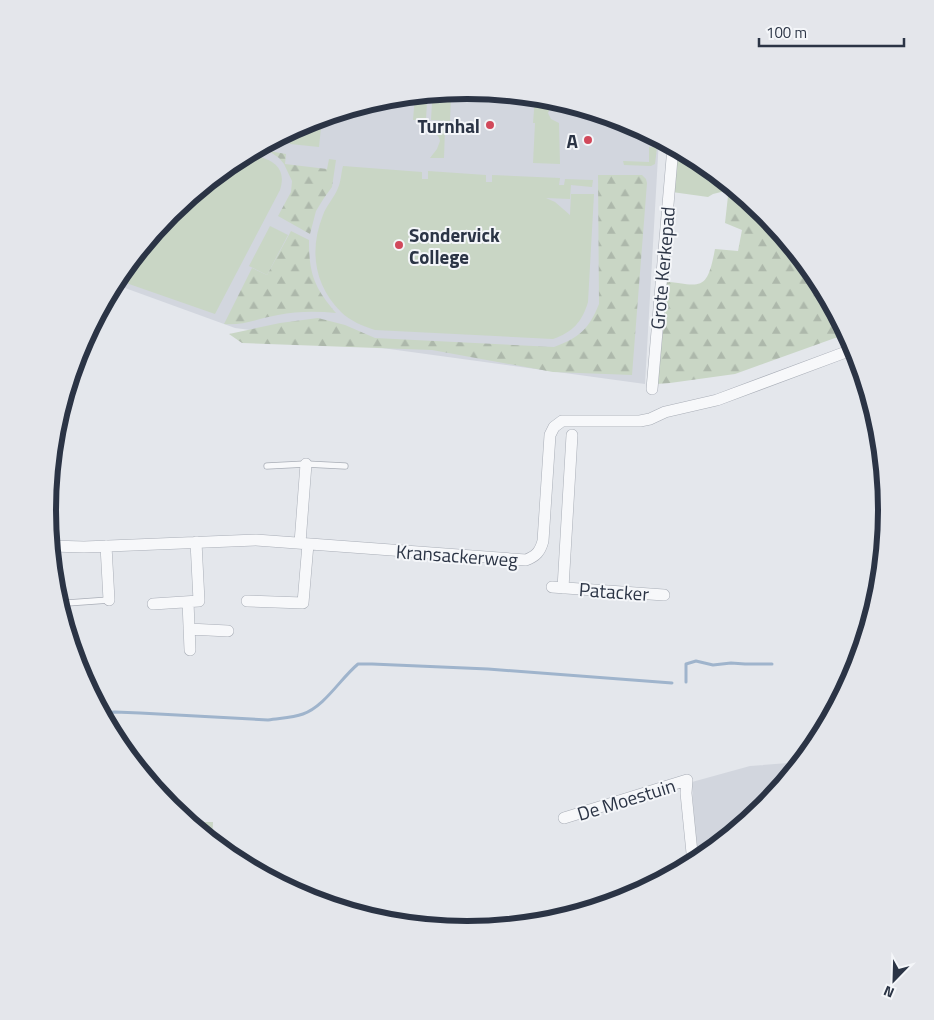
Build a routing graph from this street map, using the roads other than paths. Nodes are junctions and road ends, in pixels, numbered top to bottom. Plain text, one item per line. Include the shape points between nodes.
1 (672, 154) edge
2 (846, 352) edge
3 (652, 389) dead end
4 (572, 435) dead end
5 (306, 464) junction
6 (267, 466) dead end
7 (345, 466) dead end
8 (546, 506) junction
9 (568, 508) junction
10 (196, 542) junction
11 (304, 544) junction
12 (58, 546) edge
13 (106, 546) junction
14 (664, 594) dead end
15 (109, 600) joint
16 (247, 601) dead end
17 (188, 602) junction
18 (67, 603) dead end
19 (153, 604) dead end
20 (189, 629) junction
21 (228, 630) dead end
22 (190, 650) dead end
23 (564, 818) dead end
24 (692, 854) edge

1 - 3 street, Grote Kerkepad
2 - 8 street, Kransackerweg via 717,400 665,412 650,419 562,421 550,435
4 - 9 street, Patacker
5 - 6 lane
5 - 7 lane
5 - 11 street
8 - 9 street
8 - 11 street, Kransackerweg via 541,550 526,560
9 - 14 street, Patacker via 558,588
10 - 11 street, Kransackerweg via 256,540
10 - 13 street, Kransackerweg
10 - 17 street via 199,601
11 - 16 street via 304,603
12 - 13 street, Kransackerweg
13 - 15 street
15 - 18 lane
17 - 19 street
17 - 20 street
20 - 21 street
20 - 22 street
23 - 24 street, De Moestuin via 687,780

